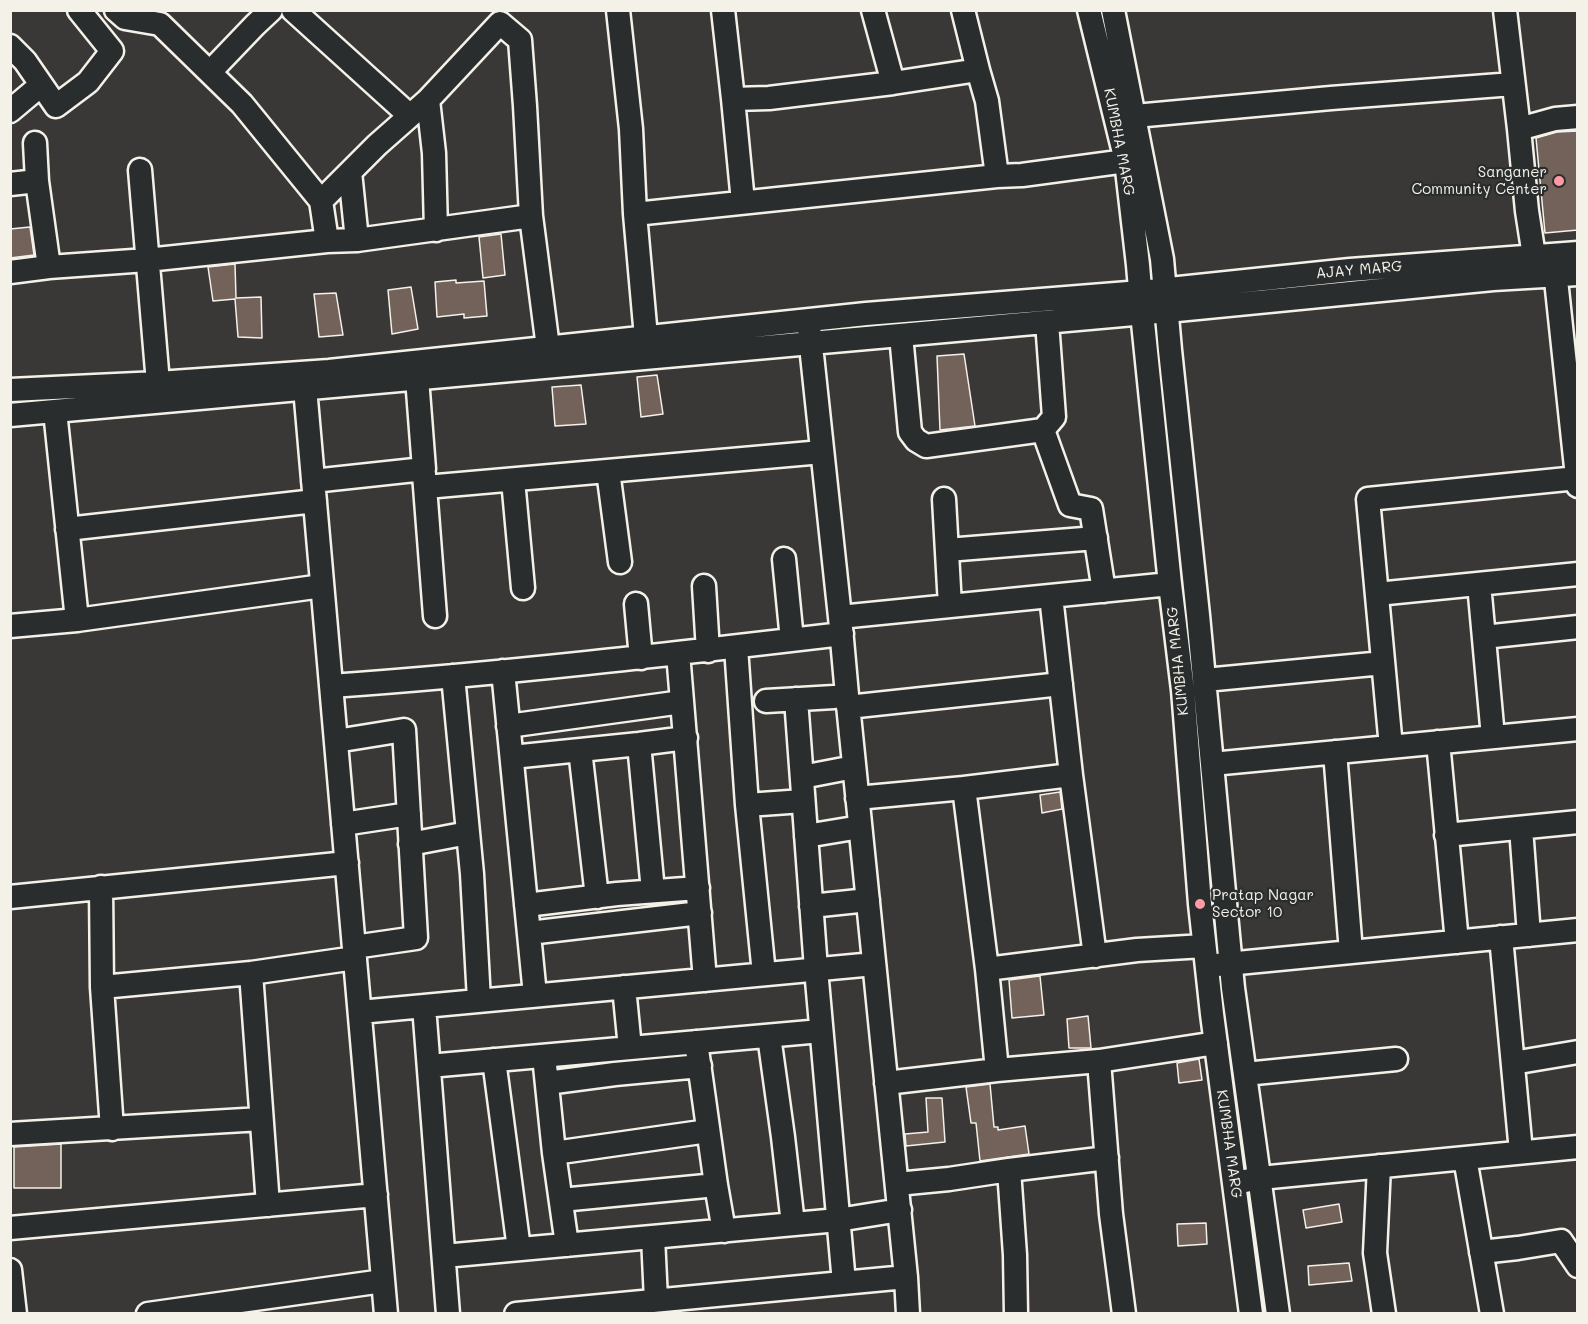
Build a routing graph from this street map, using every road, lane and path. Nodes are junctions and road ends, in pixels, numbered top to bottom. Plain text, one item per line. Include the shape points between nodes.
1 (78, 10) edge
2 (271, 10) edge
3 (293, 10) edge
4 (618, 10) edge
5 (723, 10) edge
6 (873, 10) edge
7 (963, 10) edge
8 (1089, 10) edge
9 (1113, 10) edge
10 (1505, 10) edge
11 (125, 13) edge
12 (493, 17) edge
13 (10, 46) edge
14 (978, 70) junction
15 (210, 72) junction
16 (893, 83) junction
17 (1513, 84) junction
18 (41, 85) junction
19 (733, 99) junction
20 (428, 100) junction
21 (10, 111) edge
22 (409, 115) junction
23 (1135, 116) junction
24 (1578, 117) edge
25 (1519, 129) junction
26 (35, 143) dead end
27 (1126, 161) junction
28 (140, 170) dead end
29 (350, 172) junction
30 (997, 176) junction
31 (37, 181) junction
32 (10, 184) edge
33 (321, 201) junction
34 (743, 202) junction
35 (635, 214) junction
36 (531, 216) junction
37 (436, 230) junction
38 (357, 240) junction
39 (327, 242) junction
40 (1578, 253) edge
41 (147, 260) junction
42 (1545, 265) junction
43 (49, 267) junction
44 (10, 272) edge
45 (1578, 273) edge
46 (1166, 300) junction
47 (1141, 303) junction
48 (808, 320) junction
49 (1047, 321) junction
50 (901, 335) junction
51 (646, 337) junction
52 (811, 343) junction
53 (549, 357) junction
54 (417, 378) junction
55 (158, 383) junction
56 (305, 388) junction
57 (1572, 388) edge
58 (10, 390) edge
59 (55, 411) junction
60 (10, 415) edge
61 (1042, 430) junction
62 (822, 452) junction
63 (608, 471) junction
64 (425, 478) junction
65 (513, 480) junction
66 (1577, 482) edge
67 (314, 491) junction
68 (944, 499) dead end
69 (67, 529) junction
70 (1096, 538) junction
71 (947, 550) junction
72 (784, 559) dead end
73 (620, 562) dead end
74 (1578, 574) edge
75 (1170, 584) junction
76 (1479, 584) junction
77 (322, 586) junction
78 (704, 586) dead end
79 (523, 588) dead end
80 (1104, 591) junction
81 (1377, 594) junction
82 (1051, 596) junction
83 (636, 604) dead end
84 (950, 606) junction
85 (435, 616) dead end
86 (77, 620) junction
87 (10, 626) edge
88 (841, 626) junction
89 (1578, 627) edge
90 (1484, 637) junction
91 (792, 640) junction
92 (736, 647) junction
93 (708, 651) junction
94 (678, 653) junction
95 (641, 658) junction
96 (1383, 663) junction
97 (503, 671) junction
98 (453, 676) junction
99 (1204, 680) junction
100 (1061, 684) junction
101 (331, 686) junction
102 (796, 699) junction
103 (766, 701) dead end
104 (847, 701) junction
105 (682, 702) junction
106 (508, 726) junction
107 (1578, 729) edge
108 (1493, 737) junction
109 (686, 738) junction
110 (336, 741) junction
111 (1438, 742) junction
112 (639, 744) junction
113 (1391, 747) junction
114 (580, 750) junction
115 (1335, 752) junction
116 (512, 757) junction
117 (1212, 764) junction
118 (854, 767) junction
119 (1071, 775) junction
120 (802, 777) junction
121 (964, 788) junction
122 (857, 798) junction
123 (803, 801) junction
124 (747, 804) junction
125 (409, 814) junction
126 (1578, 822) edge
127 (343, 824) junction
128 (860, 827) junction
129 (1521, 828) junction
130 (468, 833) junction
131 (1446, 835) junction
132 (806, 836) junction
133 (410, 844) junction
134 (347, 863) junction
135 (101, 888) junction
136 (698, 888) junction
137 (653, 891) junction
138 (10, 897) edge
139 (597, 897) junction
140 (868, 900) junction
141 (526, 905) junction
142 (811, 906) junction
143 (700, 914) junction
144 (1578, 930) edge
145 (529, 933) junction
146 (1529, 935) junction
147 (1501, 938) junction
148 (1457, 942) junction
149 (355, 952) junction
150 (1351, 952) junction
151 (1095, 956) junction
152 (1205, 956) junction
153 (874, 964) junction
154 (1231, 964) junction
155 (816, 969) junction
156 (987, 969) junction
157 (251, 973) junction
158 (764, 974) junction
159 (705, 980) junction
160 (102, 987) junction
161 (624, 987) junction
162 (535, 995) junction
163 (479, 1000) junction
164 (424, 1006) junction
165 (360, 1012) junction
166 (821, 1031) junction
167 (769, 1036) junction
168 (696, 1042) junction
169 (1216, 1043) junction
170 (630, 1048) junction
171 (1578, 1052) edge
172 (544, 1056) junction
173 (1396, 1059) dead end
174 (494, 1060) junction
175 (1099, 1061) junction
176 (1513, 1063) junction
177 (429, 1066) junction
178 (700, 1066) junction
179 (997, 1070) junction
180 (1245, 1074) junction
181 (547, 1083) junction
182 (886, 1083) junction
183 (261, 1119) junction
184 (112, 1129) junction
185 (708, 1131) junction
186 (10, 1134) edge
187 (1578, 1147) edge
188 (1521, 1152) junction
189 (554, 1153) junction
190 (1107, 1158) junction
191 (1466, 1158) junction
192 (1379, 1166) junction
193 (1009, 1170) junction
194 (1260, 1178) junction
195 (1235, 1183) junction
196 (897, 1184) junction
197 (716, 1185) junction
198 (376, 1196) junction
199 (561, 1200) junction
200 (268, 1205) junction
201 (900, 1210) junction
202 (838, 1220) junction
203 (793, 1224) junction
204 (10, 1228) edge
205 (724, 1231) junction
206 (653, 1237) junction
207 (567, 1245) junction
208 (519, 1249) junction
209 (1481, 1252) junction
210 (444, 1256) junction
211 (1578, 1266) edge
212 (10, 1270) edge
213 (906, 1277) junction
214 (383, 1281) junction
215 (844, 1283) junction
216 (656, 1300) junction
217 (275, 1305) edge
218 (15, 1314) edge
219 (148, 1314) edge
220 (386, 1314) edge
221 (448, 1314) edge
222 (516, 1314) edge
223 (908, 1314) edge
224 (1016, 1314) edge
225 (1124, 1314) edge
226 (1251, 1314) edge
227 (1278, 1314) edge
228 (1384, 1314) edge
229 (1492, 1314) edge

1 - 18 street via 112,51 88,82 56,106
2 - 15 street
3 - 22 street
4 - 35 street
5 - 19 street
6 - 16 street
7 - 14 street
8 - 27 street, KUMBHA MARG
9 - 23 street, KUMBHA MARG
10 - 17 street
11 - 15 street via 160,24
12 - 20 street
12 - 36 street via 520,40
13 - 18 street
14 - 16 street
14 - 30 street via 987,101
15 - 33 street via 242,104
16 - 19 street
17 - 23 street
17 - 25 street
18 - 21 street
19 - 34 street
20 - 22 street
20 - 37 street
22 - 29 street
23 - 46 street, KUMBHA MARG
24 - 25 street
25 - 42 street via 1527,210
26 - 31 street
27 - 30 street
27 - 47 street, KUMBHA MARG
28 - 41 street
29 - 33 street
29 - 38 street
30 - 34 street
31 - 32 street
31 - 43 street
33 - 39 street
34 - 35 street
35 - 51 street
36 - 37 street
36 - 53 street
37 - 38 street
38 - 39 street
39 - 41 street
40 - 42 street, AJAY MARG
41 - 43 street
41 - 55 street
42 - 45 street, AJAY MARG
42 - 46 street, AJAY MARG via 1350,270
42 - 57 street
43 - 44 street
46 - 47 street, AJAY MARG
46 - 99 street, KUMBHA MARG
47 - 48 street via 866,314
47 - 49 street
47 - 75 street, KUMBHA MARG
48 - 51 street
48 - 52 street
49 - 50 street
49 - 61 street via 1054,417
50 - 52 street
50 - 61 street via 910,432 915,440 926,446
51 - 53 street
52 - 53 street
52 - 62 street
53 - 54 street
53 - 55 street
54 - 56 street
54 - 64 street
55 - 58 street
56 - 59 street
56 - 67 street
57 - 66 street
59 - 60 street
59 - 69 street
61 - 70 street via 1070,505 1091,509
62 - 63 street
62 - 88 street
63 - 65 street
63 - 73 street
64 - 65 street
64 - 67 street
64 - 85 street
65 - 79 street
66 - 81 street via 1368,499
67 - 69 street
67 - 77 street
68 - 71 street
69 - 86 street
70 - 71 street
70 - 80 street
71 - 84 street
72 - 91 street
74 - 76 street
75 - 80 street
75 - 152 street, KUMBHA MARG via 1183,690
76 - 81 street
76 - 90 street
77 - 86 street
77 - 101 street
78 - 93 street
80 - 82 street
81 - 96 street
82 - 84 street
82 - 100 street
83 - 95 street
84 - 88 street
86 - 87 street
88 - 91 street
88 - 104 street
89 - 90 street
90 - 108 street
91 - 92 street
92 - 93 street
92 - 124 street
93 - 94 street
94 - 95 street
94 - 105 street
95 - 97 street
96 - 99 street
96 - 113 street
97 - 98 street
97 - 106 street
98 - 101 street
98 - 130 street
99 - 117 street, KUMBHA MARG
100 - 104 street
100 - 119 street
101 - 110 street
102 - 103 street
102 - 104 street via 834,697
102 - 120 street
104 - 118 street
105 - 106 street
105 - 109 street
106 - 116 street
107 - 108 street
108 - 111 street
109 - 112 street
109 - 136 street
110 - 125 street via 404,730
110 - 127 street
111 - 113 street
111 - 131 street
112 - 114 street
112 - 137 street
113 - 115 street
114 - 116 street
114 - 139 street
115 - 117 street
115 - 150 street
116 - 141 street
117 - 154 street, KUMBHA MARG
118 - 120 street
118 - 122 street
119 - 121 street
119 - 151 street
120 - 123 street
121 - 122 street
121 - 156 street
122 - 128 street
123 - 124 street
123 - 132 street
124 - 158 street
125 - 127 street
125 - 133 street
126 - 129 street
127 - 134 street
128 - 132 street
128 - 140 street
129 - 131 street
129 - 146 street
130 - 133 street
130 - 163 street
131 - 148 street
132 - 142 street
133 - 149 street via 416,938
134 - 135 street
134 - 149 street
135 - 138 street
135 - 160 street
136 - 137 street
136 - 143 street
137 - 139 street
139 - 141 street
140 - 142 street
140 - 153 street
141 - 145 street
142 - 155 street
143 - 145 street
143 - 159 street
144 - 146 street
145 - 162 street
146 - 147 street
147 - 148 street
147 - 176 street
148 - 150 street
149 - 157 street
149 - 165 street
150 - 154 street
151 - 152 street via 1137,950
151 - 156 street
152 - 154 street
152 - 169 street, KUMBHA MARG
153 - 155 street
153 - 182 street
154 - 180 street, KUMBHA MARG
155 - 158 street
155 - 166 street
156 - 179 street
157 - 160 street
157 - 183 street
158 - 159 street
159 - 161 street
160 - 184 street
161 - 162 street
161 - 170 street
162 - 163 street
163 - 164 street
164 - 165 street
164 - 177 street
165 - 198 street
166 - 167 street
166 - 202 street
167 - 168 street
167 - 203 street
168 - 170 street
168 - 178 street
169 - 175 street
169 - 195 street, KUMBHA MARG
170 - 172 street
171 - 176 street
172 - 174 street
172 - 181 street
173 - 180 street
174 - 177 street
174 - 208 street
175 - 179 street
175 - 190 street
176 - 188 street
177 - 210 street
178 - 181 street
178 - 185 street
179 - 182 street
180 - 194 street, KUMBHA MARG
181 - 189 street
182 - 196 street
183 - 184 street
183 - 200 street
184 - 186 street
185 - 189 street
185 - 197 street
187 - 188 street
188 - 191 street
189 - 199 street
190 - 193 street
190 - 225 street
191 - 192 street
191 - 209 street
192 - 194 street
192 - 228 street via 1376,1253
193 - 196 street
193 - 224 street
194 - 195 street
194 - 227 street, KUMBHA MARG
195 - 226 street, KUMBHA MARG
196 - 201 street
197 - 199 street
197 - 205 street
198 - 200 street
198 - 214 street
199 - 207 street
200 - 204 street
201 - 202 street
201 - 213 street
202 - 203 street
202 - 215 street
203 - 205 street
205 - 206 street
206 - 207 street
206 - 216 street
207 - 208 street
208 - 210 street
209 - 211 street via 1561,1241
209 - 229 street
210 - 221 street
212 - 218 street
213 - 215 street
213 - 223 street
214 - 217 street
214 - 220 street
215 - 216 street
216 - 222 street
217 - 219 street

